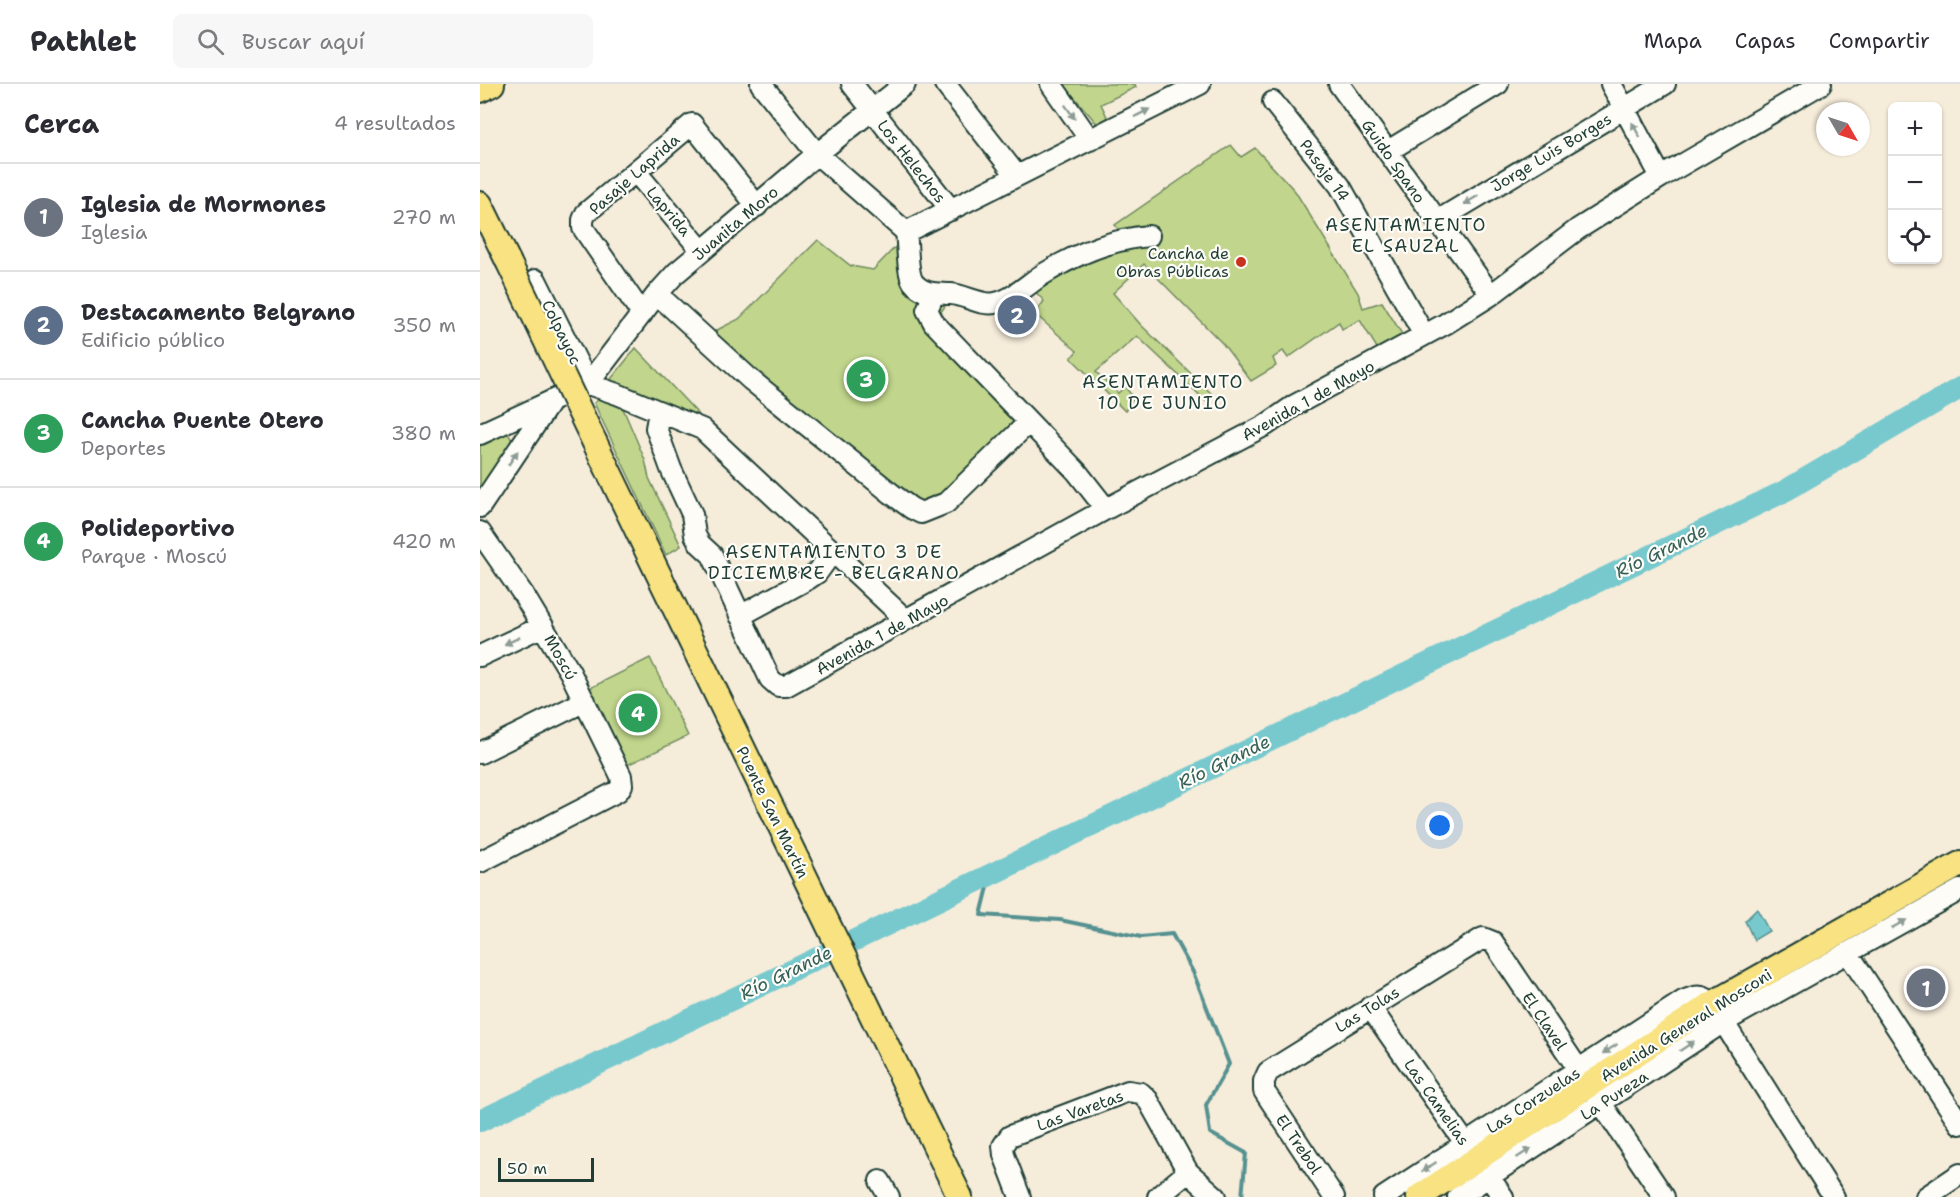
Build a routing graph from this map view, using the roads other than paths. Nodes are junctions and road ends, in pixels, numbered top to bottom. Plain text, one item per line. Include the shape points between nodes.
1 (492, 84) edge
2 (761, 84) edge
3 (852, 84) edge
4 (904, 84) edge
5 (945, 84) edge
6 (1051, 84) edge
7 (1200, 84) edge
8 (1339, 84) edge
9 (1498, 84) edge
10 (1611, 84) edge
11 (1665, 84) edge
12 (1821, 84) edge
13 (480, 90) edge
14 (1273, 102) dead end
15 (1624, 108) junction
16 (872, 110) junction
17 (1090, 140) junction
18 (1388, 151) junction
19 (817, 154) junction
20 (636, 172) junction
21 (1017, 177) junction
22 (1661, 177) junction
23 (480, 204) edge
24 (757, 206) junction
25 (951, 210) junction
26 (1437, 221) junction
27 (906, 232) junction
28 (480, 234) edge
29 (1149, 236) dead end
30 (702, 251) junction
31 (502, 264) junction
32 (536, 280) dead end
33 (657, 294) junction
34 (934, 294) junction
35 (1491, 296) junction
36 (642, 314) junction
37 (1424, 334) junction
38 (588, 384) junction
39 (549, 404) junction
40 (659, 412) junction
41 (1029, 422) junction
42 (480, 434) edge
43 (480, 507) edge
44 (1106, 509) junction
45 (482, 538) edge
46 (833, 551) junction
47 (740, 616) junction
48 (905, 619) junction
49 (543, 626) junction
50 (480, 656) edge
51 (585, 701) junction
52 (480, 753) edge
53 (480, 862) edge
54 (1960, 864) edge
55 (1929, 882) junction
56 (1957, 896) edge
57 (1483, 938) joint
58 (1848, 953) junction
59 (1370, 1007) junction
60 (1717, 1014) junction
61 (1589, 1086) junction
62 (1264, 1091) joint
63 (1960, 1124) edge
64 (1477, 1159) junction
65 (1188, 1172) junction
66 (1960, 1174) edge
67 (948, 1191) edge
68 (1020, 1197) edge
69 (1158, 1197) edge
70 (1216, 1197) edge
71 (1334, 1197) edge
72 (1384, 1197) edge
73 (1419, 1197) edge
74 (1458, 1197) edge
75 (1503, 1197) edge
76 (1664, 1197) edge
77 (1834, 1197) edge
78 (1926, 1197) edge

1 - 13 main road
2 - 19 street
3 - 16 street, Los Helechos
4 - 16 street, Juanita Moro
5 - 21 street
6 -> 17 street
17 -> 7 street
8 - 18 street, Guido Spano
9 - 18 street
10 - 15 street
11 - 15 street, Jorge Luis Borges
12 - 22 street, Avenida 1 de Mayo
14 - 37 street, Pasaje 14 via 1340,186
22 -> 15 street
15 -> 26 street, Jorge Luis Borges
16 - 19 street, Juanita Moro
16 - 25 street, Los Helechos
17 - 21 street
18 - 26 street, Guido Spano
19 - 24 street, Juanita Moro
19 - 27 street
20 - 24 street, Pasaje Laprida via 692,124
20 - 30 street, Laprida
20 - 36 street, Pasaje Laprida via 586,213 583,228
21 - 25 street
22 - 35 street, Avenida 1 de Mayo via 1578,229
23 - 31 main road
24 - 30 street, Juanita Moro
25 - 27 street
26 - 35 street, Guido Spano
27 - 34 street via 913,282
28 - 31 main road
29 - 34 street via 1129,238 1081,254 994,304
30 - 33 street, Juanita Moro
31 - 67 main road, Puente San Martín, bridge
32 - 38 street, Colpayoc
33 - 36 street, Juanita Moro
33 - 41 street via 751,380 921,513 946,503
34 - 41 street via 927,310 934,323
35 - 37 street, Avenida 1 de Mayo
36 - 38 street, Juanita Moro
37 - 44 street, Avenida 1 de Mayo
38 - 39 street
38 - 40 street
39 - 42 street
43 -> 39 street
40 - 46 street via 702,429
40 - 47 street via 656,428 692,514 695,535 712,555
41 - 44 street
44 - 48 street, Avenida 1 de Mayo
45 - 49 street, Moscú
46 - 47 street via 817,573
46 - 48 street
47 - 48 street, Avenida 1 de Mayo via 770,679 778,686 786,686 841,657
49 -> 50 street
49 - 51 street, Moscú
51 - 52 street
51 - 53 street, Moscú via 622,785 618,791
54 - 55 main road, Avenida General Mosconi
55 - 56 street
55 - 60 main road, Avenida General Mosconi
58 -> 56 street
57 - 59 street, Las Tolas
57 - 61 street, El Clavel via 1493,942
58 - 60 street
58 - 63 street
59 - 62 street, Las Tolas via 1268,1072
59 - 64 street, Las Camelias
60 - 61 main road, Avenida General Mosconi
60 - 77 street
61 - 64 main road, Avenida General Mosconi
61 - 76 street, El Clavel
62 - 71 street, El Trebol
64 -> 72 street
64 - 73 main road, Avenida General Mosconi
64 - 74 street
64 - 75 street, Las Camelias
65 - 68 street, Las Varetas via 1148,1100 1141,1093 1128,1091 1010,1136 1003,1146 1004,1155
65 - 69 street
65 - 70 street
66 - 78 street

